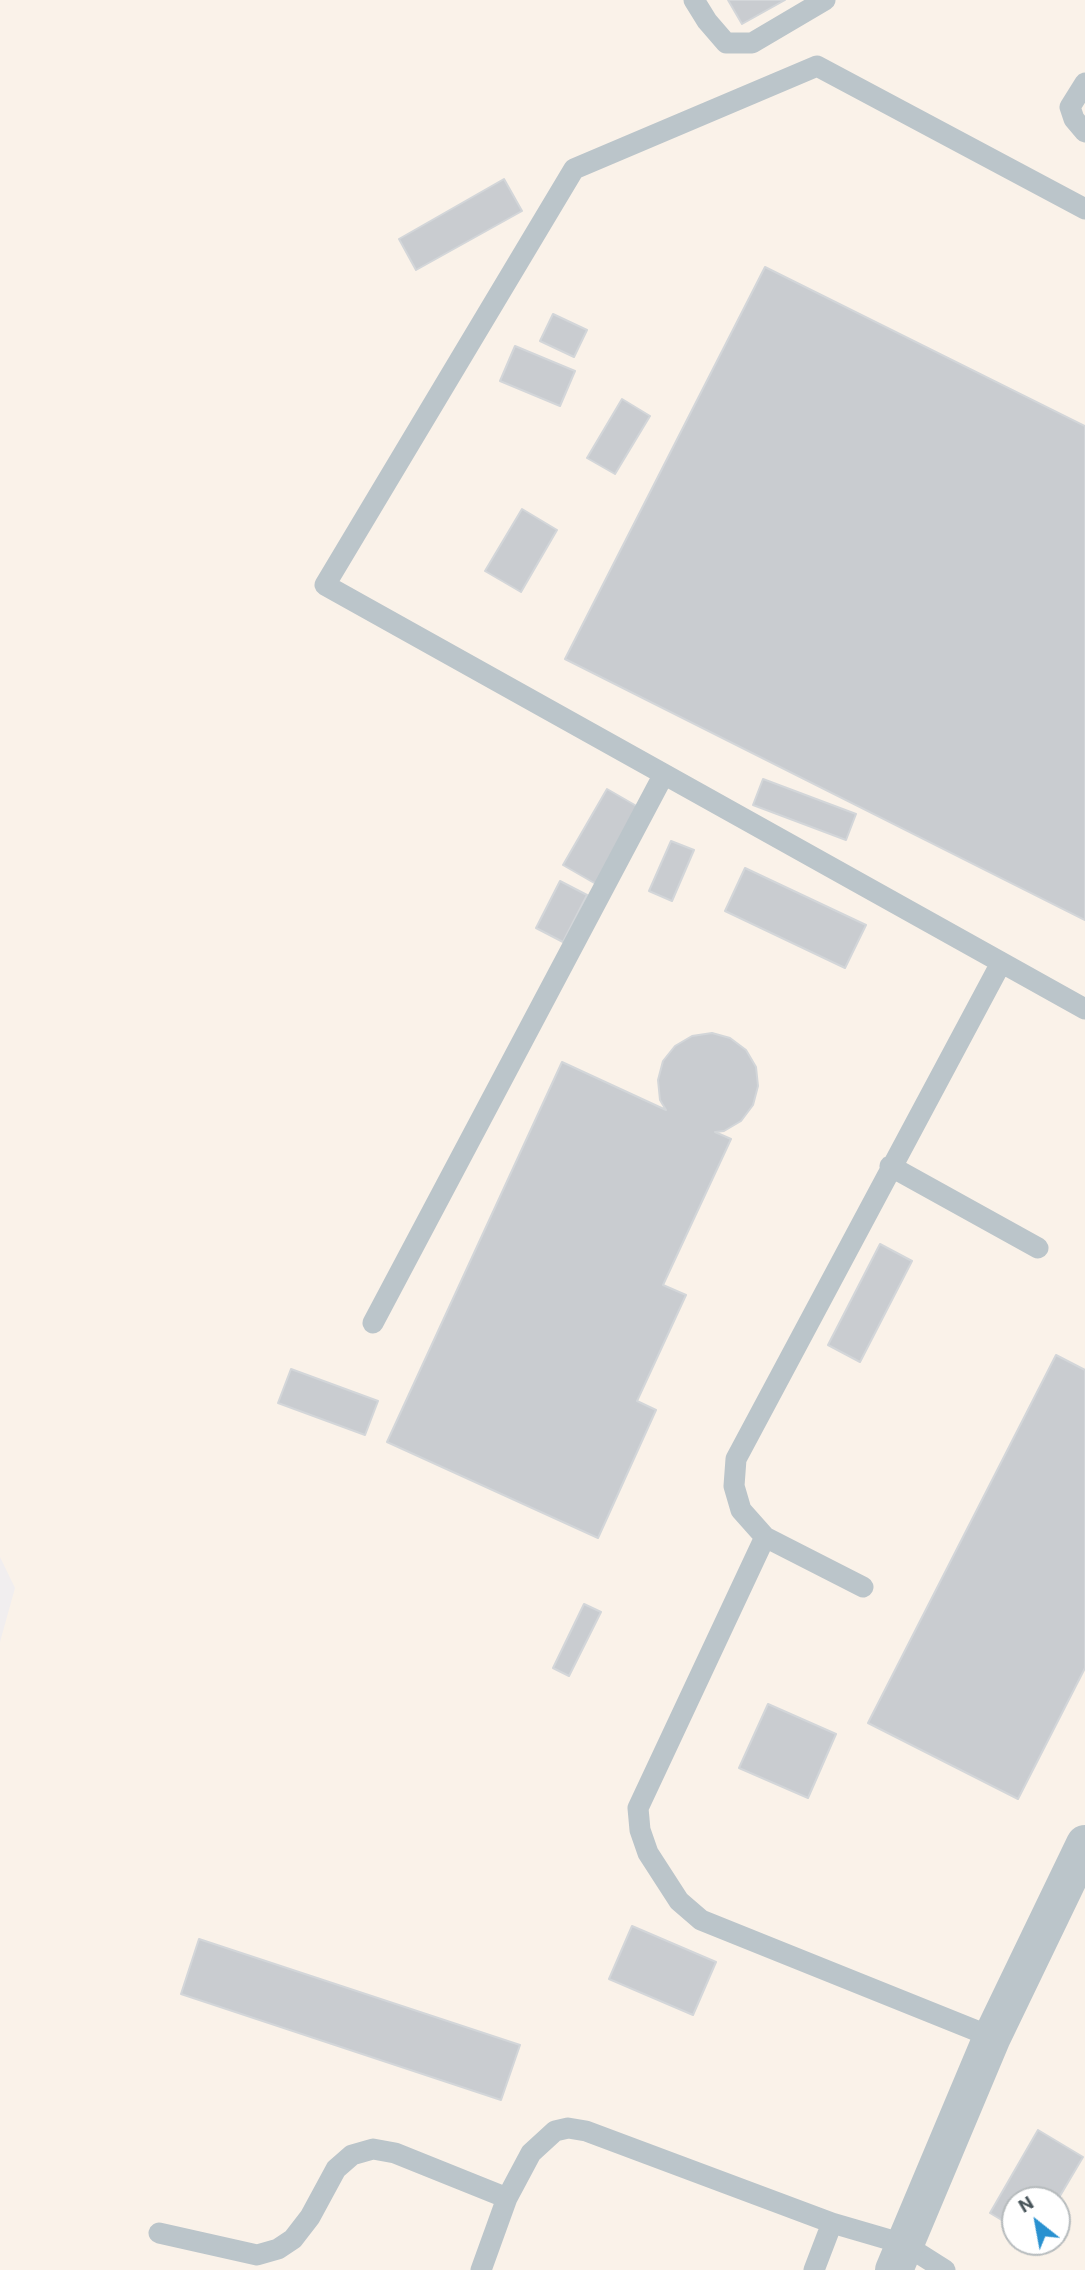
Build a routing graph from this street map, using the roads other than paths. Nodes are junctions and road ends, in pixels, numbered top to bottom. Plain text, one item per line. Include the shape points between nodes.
1 (695, 0) edge
2 (825, 0) edge
3 (1085, 82) edge
4 (1085, 132) edge
5 (1085, 209) edge
6 (664, 774) junction
7 (1001, 963) junction
8 (1085, 1009) edge
9 (890, 1166) junction
10 (1038, 1248) dead end
11 (373, 1323) dead end
12 (765, 1537) junction
13 (863, 1587) dead end
14 (1085, 1844) edge
15 (992, 2037) junction
16 (507, 2197) junction
17 (831, 2223) junction
18 (159, 2233) dead end
19 (899, 2257) edge
20 (481, 2270) edge
21 (814, 2270) edge
22 (945, 2270) edge

1 - 2 lane via 726,43 752,43
3 - 4 lane via 1070,107 1073,119
5 - 6 lane via 817,66 573,169 325,585
6 - 7 lane
6 - 11 lane
7 - 8 lane
7 - 9 lane
9 - 10 lane
9 - 12 lane via 736,1459 734,1486 741,1510
12 - 13 lane
12 - 15 lane via 638,1808 648,1853 679,1901 701,1920
14 - 15 street
15 - 19 street
16 - 17 lane via 531,2153 555,2131 568,2128
16 - 18 lane via 395,2153 373,2150 352,2155 336,2169 310,2217 293,2239 278,2249 257,2255
16 - 20 lane
17 - 19 lane
17 - 21 lane
19 - 22 lane

